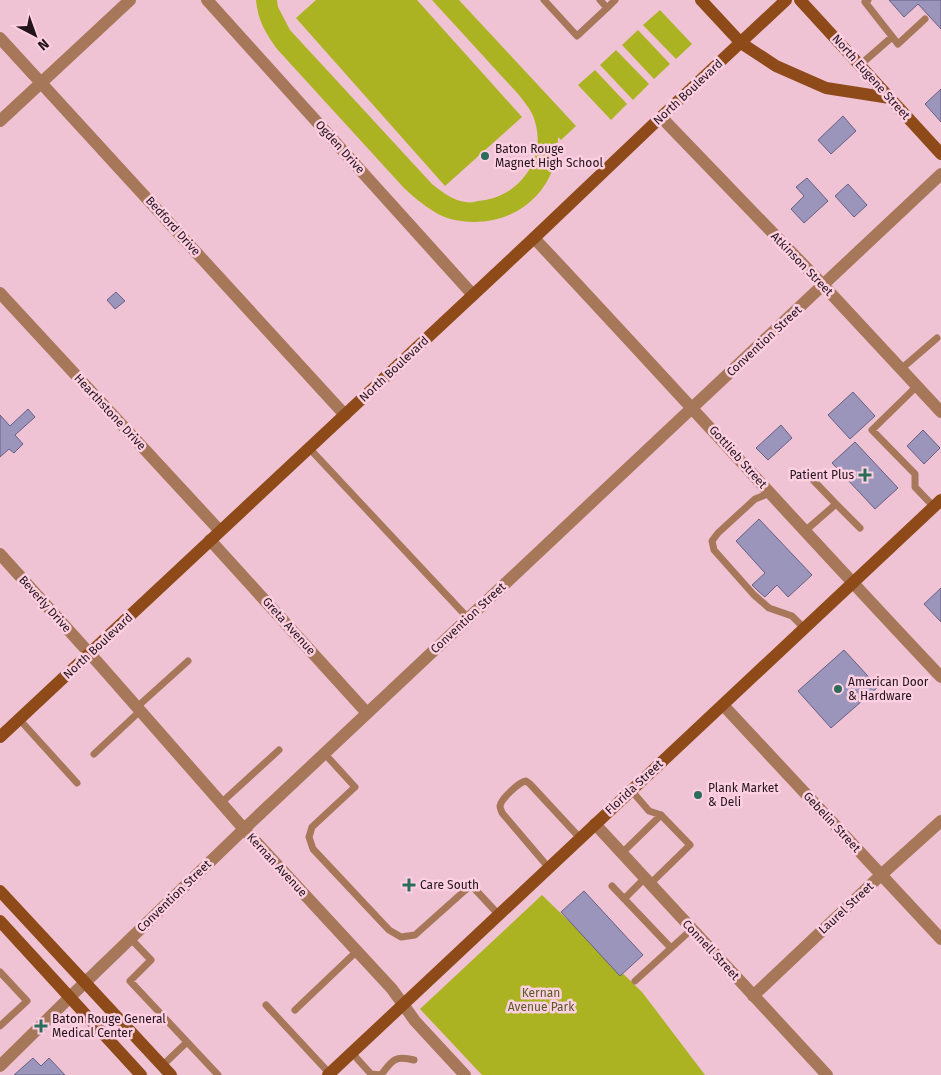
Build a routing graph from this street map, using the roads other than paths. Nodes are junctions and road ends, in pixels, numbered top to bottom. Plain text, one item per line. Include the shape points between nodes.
1 (130, 0) edge
2 (207, 0) edge
3 (544, 0) edge
4 (600, 0) edge
5 (615, 0) edge
6 (701, 0) edge
7 (786, 0) edge
8 (800, 0) edge
9 (868, 0) edge
10 (607, 8) junction
11 (925, 19) dead end
12 (892, 36) junction
13 (0, 38) edge
14 (741, 43) junction
15 (860, 65) junction
16 (41, 82) junction
17 (890, 98) junction
18 (661, 117) junction
19 (0, 121) edge
20 (941, 154) edge
21 (941, 174) edge
22 (534, 238) junction
23 (823, 285) junction
24 (0, 293) edge
25 (473, 295) junction
26 (940, 338) edge
27 (901, 369) junction
28 (916, 386) junction
29 (693, 408) junction
30 (941, 412) edge
31 (345, 415) junction
32 (309, 448) junction
33 (814, 481) dead end
34 (770, 493) junction
35 (836, 504) junction
36 (937, 504) edge
37 (860, 528) dead end
38 (805, 532) junction
39 (215, 536) junction
40 (0, 554) edge
41 (853, 584) junction
42 (468, 618) junction
43 (805, 629) junction
44 (90, 653) junction
45 (188, 661) dead end
46 (941, 677) edge
47 (723, 705) junction
48 (138, 709) junction
49 (367, 713) junction
50 (19, 719) junction
51 (0, 737) edge
52 (279, 750) dead end
53 (324, 753) junction
54 (94, 754) dead end
55 (77, 783) dead end
56 (631, 790) junction
57 (221, 803) junction
58 (661, 815) junction
59 (941, 821) edge
60 (595, 824) junction
61 (244, 829) junction
62 (580, 838) junction
63 (622, 853) junction
64 (549, 868) junction
65 (881, 875) junction
66 (647, 881) junction
67 (612, 886) dead end
68 (0, 891) edge
69 (624, 899) junction
70 (499, 915) junction
71 (0, 921) edge
72 (692, 929) junction
73 (941, 938) edge
74 (130, 939) junction
75 (671, 948) junction
76 (357, 951) junction
77 (0, 972) edge
78 (635, 981) dead end
79 (85, 983) junction
80 (753, 996) junction
81 (69, 998) junction
82 (266, 1005) dead end
83 (403, 1005) junction
84 (295, 1010) dead end
85 (0, 1026) edge
86 (187, 1042) junction
87 (352, 1053) junction
88 (414, 1060) dead end
89 (0, 1066) edge
90 (167, 1070) edge
91 (329, 1074) edge
92 (370, 1074) edge
93 (141, 1075) edge
94 (218, 1075) edge
95 (381, 1075) edge
96 (465, 1075) edge
97 (827, 1075) edge

1 - 16 street
2 - 25 street, Ogden Drive
3 - 10 lane via 577,36
4 - 10 lane
5 - 10 lane
6 - 14 street
7 - 14 street, North Boulevard
8 - 15 street, North Eugene Street
9 - 12 lane via 865,2
11 - 12 lane via 898,44
12 - 15 lane
13 - 16 street, Bedford Drive
14 - 17 street via 776,66 826,88
14 - 18 street, North Boulevard
15 - 17 street, North Eugene Street
16 - 19 street
16 - 31 street, Bedford Drive
17 - 20 street, North Eugene Street
18 - 22 street, North Boulevard
18 - 23 street, Atkinson Street
21 - 23 street, Convention Street
22 - 25 street, North Boulevard
22 - 29 street, Gottlieb Street
23 - 27 street, Atkinson Street
23 - 29 street, Convention Street
24 - 39 street, Hearthstone Drive
25 - 31 street, North Boulevard
26 - 27 lane
27 - 28 street, Atkinson Street
28 - 30 street, Atkinson Street
28 - 36 lane via 872,430 914,474 915,488
29 - 34 street, Gottlieb Street
29 - 42 street, Convention Street
31 - 32 street, North Boulevard
32 - 39 street, North Boulevard
32 - 42 lane
33 - 35 lane
34 - 38 street, Gottlieb Street
34 - 43 lane via 755,499 718,533 712,541 714,550 761,602 792,616
35 - 37 lane
35 - 38 lane
36 - 41 street, Florida Street
38 - 41 street, Gottlieb Street
39 - 44 street, North Boulevard
39 - 49 street, Greta Avenue
40 - 44 street, Beverly Drive
41 - 43 street, Florida Street
41 - 46 street, Gottlieb Street
42 - 49 street, Convention Street
43 - 47 street, Florida Street
44 - 48 street, Kernan Avenue
44 - 50 street, North Boulevard
45 - 48 lane
47 - 56 street, Florida Street
47 - 65 street, Gebelin Street
48 - 54 lane
48 - 57 street, Kernan Avenue
49 - 53 street, Convention Street
50 - 51 street, North Boulevard
50 - 55 lane
52 - 57 lane
53 - 61 street, Convention Street
53 - 70 lane via 355,787 312,827 309,837 312,849 389,930 402,937 415,935 471,885
56 - 58 lane via 649,811
56 - 60 street, Florida Street
57 - 61 street, Kernan Avenue
58 - 63 lane
58 - 66 lane via 690,846
59 - 65 street, Laurel Street
60 - 62 street, Florida Street
60 - 63 street, Connell Street
61 - 74 street, Convention Street
61 - 76 street, Kernan Avenue
62 - 64 street, Florida Street
62 - 64 lane via 526,781 521,782 502,801 502,814
63 - 66 street, Connell Street
64 - 70 street, Florida Street
65 - 73 street, Gebelin Street
65 - 80 street, Laurel Street
66 - 69 lane
66 - 72 street, Connell Street
67 - 69 lane
68 - 79 street
69 - 75 lane
70 - 83 street, Florida Street
71 - 81 street
72 - 75 lane
72 - 80 street, Connell Street
74 - 79 street, Convention Street
74 - 86 lane via 151,960 130,981
75 - 78 lane
76 - 83 street, Kernan Avenue
76 - 84 lane
77 - 85 lane via 27,1001
79 - 81 street, Convention Street
79 - 90 street
80 - 97 street, Connell Street
81 - 89 street, Convention Street
81 - 93 street
82 - 91 lane
83 - 87 street, Florida Street
83 - 96 street, Kernan Avenue
86 - 90 lane
86 - 94 lane
87 - 91 street, Florida Street
87 - 92 lane
88 - 95 lane via 402,1057 391,1062
92 - 95 lane

